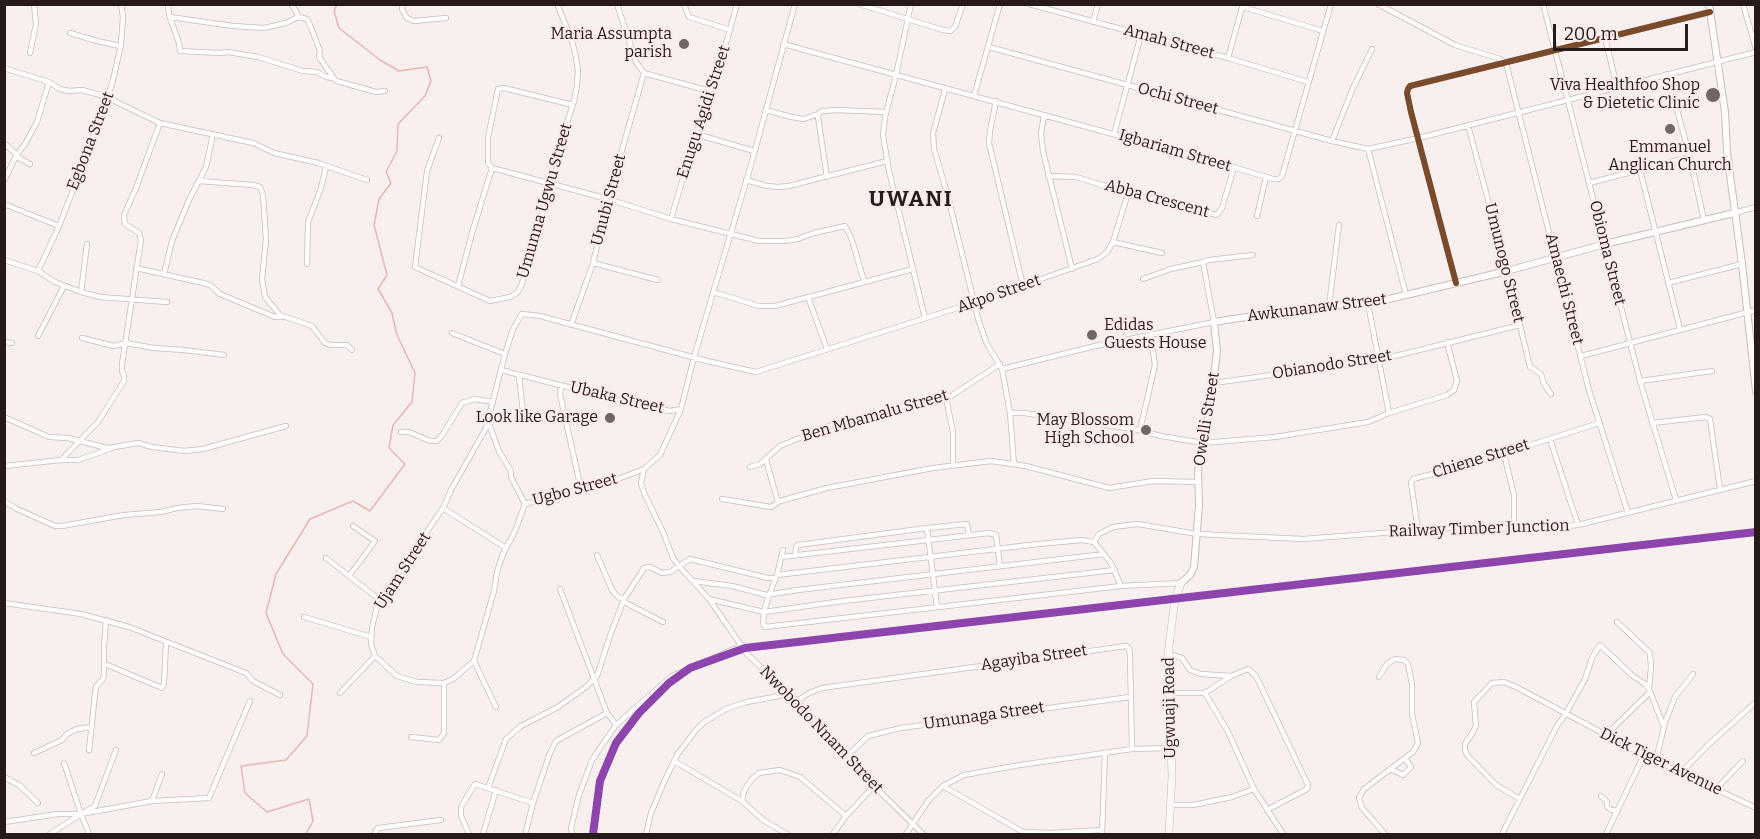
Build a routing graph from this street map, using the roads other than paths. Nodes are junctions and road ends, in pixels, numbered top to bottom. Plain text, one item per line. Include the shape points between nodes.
1 (34, 4) edge
2 (121, 4) edge
3 (168, 4) edge
4 (291, 4) edge
5 (403, 4) edge
6 (557, 4) edge
7 (617, 4) edge
8 (684, 4) edge
9 (737, 4) edge
10 (795, 4) edge
11 (859, 4) edge
12 (911, 4) edge
13 (963, 4) edge
14 (1000, 4) edge
15 (1029, 4) edge
16 (1098, 4) edge
17 (1330, 4) edge
18 (1378, 4) edge
19 (1543, 4) edge
20 (1709, 4) edge
21 (1743, 4) edge
22 (1243, 6) edge
23 (1710, 12) junction
24 (170, 17) junction
25 (298, 17) junction
26 (446, 18) dead end
27 (908, 20) junction
28 (1093, 22) junction
29 (730, 30) junction
30 (1323, 32) junction
31 (70, 33) dead end
32 (1141, 35) junction
33 (1605, 38) junction
34 (783, 44) junction
35 (120, 46) junction
36 (989, 46) junction
37 (1372, 49) dead end
38 (1755, 50) edge
39 (1554, 51) junction
40 (30, 53) dead end
41 (1228, 58) junction
42 (1718, 62) junction
43 (1506, 63) junction
44 (4, 68) edge
45 (644, 73) junction
46 (1667, 74) junction
47 (896, 75) junction
48 (336, 81) junction
49 (49, 82) junction
50 (1308, 82) junction
51 (1128, 85) junction
52 (1617, 87) junction
53 (945, 90) junction
54 (385, 91) dead end
55 (710, 91) junction
56 (974, 96) junction
57 (107, 98) junction
58 (1568, 99) junction
59 (996, 101) junction
60 (573, 105) junction
61 (766, 110) junction
62 (886, 112) junction
63 (1518, 113) junction
64 (819, 114) junction
65 (1044, 115) junction
66 (160, 123) junction
67 (1468, 125) junction
68 (1295, 131) junction
69 (213, 134) junction
70 (696, 134) junction
71 (1114, 134) junction
72 (439, 138) dead end
73 (1419, 138) junction
74 (1332, 141) junction
75 (4, 143) edge
76 (1368, 149) junction
77 (754, 151) junction
78 (16, 156) junction
79 (1690, 157) junction
80 (887, 161) junction
81 (30, 164) dead end
82 (326, 166) junction
83 (1234, 167) junction
84 (492, 168) junction
85 (1640, 171) junction
86 (1048, 176) junction
87 (827, 177) junction
88 (1266, 177) junction
89 (367, 180) dead end
90 (746, 180) junction
91 (4, 181) edge
92 (199, 182) junction
93 (1589, 183) junction
94 (552, 184) junction
95 (1128, 193) junction
96 (608, 199) junction
97 (4, 204) edge
98 (1755, 207) edge
99 (1734, 213) junction
100 (1257, 216) dead end
101 (671, 219) junction
102 (1704, 220) junction
103 (1339, 225) dead end
104 (59, 226) junction
105 (1655, 232) junction
106 (730, 233) junction
107 (1113, 242) junction
108 (87, 244) dead end
109 (1605, 244) junction
110 (1161, 254) dead end
111 (1253, 255) dead end
112 (1556, 258) junction
113 (4, 260) edge
114 (1203, 262) junction
115 (593, 263) junction
116 (307, 264) dead end
117 (1742, 264) junction
118 (136, 268) junction
119 (913, 269) junction
120 (1072, 269) junction
121 (38, 271) junction
122 (1507, 271) junction
123 (164, 274) junction
124 (1143, 279) dead end
125 (658, 280) dead end
126 (864, 281) junction
127 (1456, 283) junction
128 (1668, 283) junction
129 (64, 286) junction
130 (458, 286) junction
131 (1023, 286) junction
132 (81, 292) junction
133 (713, 292) junction
134 (1406, 295) junction
135 (808, 297) junction
136 (132, 299) junction
137 (167, 302) dead end
138 (974, 303) junction
139 (1368, 304) junction
140 (1329, 306) junction
141 (1755, 310) edge
142 (1747, 313) junction
143 (283, 316) junction
144 (540, 316) joint
145 (925, 318) junction
146 (1214, 322) junction
147 (571, 325) junction
148 (1520, 325) junction
149 (1680, 329) junction
150 (452, 333) dead end
151 (1150, 334) junction
152 (38, 336) dead end
153 (82, 338) dead end
154 (4, 342) edge
155 (1448, 342) junction
156 (12, 343) dead end
157 (126, 343) junction
158 (1630, 343) junction
159 (827, 349) junction
160 (352, 350) dead end
161 (505, 354) junction
162 (224, 356) dead end
163 (1581, 356) junction
164 (694, 357) junction
165 (1379, 360) junction
166 (1001, 366) junction
167 (501, 370) junction
168 (1712, 371) dead end
169 (519, 376) junction
170 (1640, 381) junction
171 (1214, 383) junction
172 (561, 385) junction
173 (1755, 392) edge
174 (1551, 394) dead end
175 (946, 398) junction
176 (493, 402) junction
177 (681, 409) junction
178 (523, 412) dead end
179 (1010, 413) junction
180 (1389, 413) junction
181 (4, 417) edge
182 (488, 419) junction
183 (1599, 423) junction
184 (1652, 423) junction
185 (286, 426) dead end
186 (1140, 430) junction
187 (401, 432) dead end
188 (1550, 439) junction
189 (78, 441) junction
190 (1203, 443) junction
191 (118, 446) junction
192 (1504, 454) junction
193 (61, 460) junction
194 (766, 460) junction
195 (1014, 464) junction
196 (953, 465) junction
197 (4, 466) edge
198 (750, 467) dead end
199 (644, 469) junction
200 (1755, 481) edge
201 (1198, 482) junction
202 (581, 489) junction
203 (1720, 489) junction
204 (722, 499) dead end
205 (1676, 500) junction
206 (4, 501) edge
207 (778, 502) junction
208 (525, 504) junction
209 (443, 508) junction
210 (223, 510) dead end
211 (1628, 513) junction
212 (1578, 525) junction
213 (353, 526) dead end
214 (927, 528) junction
215 (1514, 528) junction
216 (1418, 530) junction
217 (1197, 534) junction
218 (969, 535) junction
219 (929, 540) junction
220 (1094, 542) junction
221 (506, 548) junction
222 (998, 549) junction
223 (783, 550) dead end
224 (1104, 554) junction
225 (597, 555) dead end
226 (795, 556) junction
227 (782, 557) junction
228 (930, 557) junction
229 (326, 558) dead end
230 (679, 566) junction
231 (1000, 566) junction
232 (1115, 570) junction
233 (933, 574) junction
234 (349, 576) junction
235 (776, 576) junction
236 (693, 581) junction
237 (1181, 583) junction
238 (1121, 586) junction
239 (560, 589) dead end
240 (934, 591) junction
241 (769, 595) junction
242 (709, 599) junction
243 (380, 600) junction
244 (624, 601) junction
245 (4, 603) edge
246 (937, 607) junction
247 (764, 612) junction
248 (304, 617) dead end
249 (106, 620) junction
250 (663, 622) dead end
251 (1617, 622) dead end
252 (371, 637) junction
253 (166, 643) junction
254 (743, 645) junction
255 (1168, 654) junction
256 (375, 656) junction
257 (474, 661) junction
258 (105, 664) junction
259 (1693, 674) dead end
260 (1231, 676) junction
261 (1379, 677) dead end
262 (595, 680) junction
263 (444, 684) junction
264 (1650, 690) junction
265 (340, 693) dead end
266 (1170, 693) junction
267 (1205, 693) junction
268 (280, 694) dead end
269 (789, 694) junction
270 (1130, 698) junction
271 (250, 701) dead end
272 (797, 701) junction
273 (1755, 702) edge
274 (496, 707) dead end
275 (607, 713) junction
276 (1565, 715) junction
277 (616, 725) junction
278 (92, 727) junction
279 (1664, 727) junction
280 (1606, 735) junction
281 (411, 737) dead end
282 (1171, 748) junction
283 (1132, 749) junction
284 (89, 750) dead end
285 (116, 750) dead end
286 (34, 753) dead end
287 (1105, 753) junction
288 (1644, 755) junction
289 (847, 756) junction
290 (1405, 758) junction
291 (1656, 760) junction
292 (674, 761) junction
293 (1743, 761) dead end
294 (64, 763) dead end
295 (1390, 769) junction
296 (1681, 773) junction
297 (162, 774) dead end
298 (4, 777) edge
299 (874, 786) junction
300 (943, 786) junction
301 (488, 788) junction
302 (1254, 789) junction
303 (1716, 789) junction
304 (496, 790) junction
305 (1600, 796) dead end
306 (1520, 799) junction
307 (152, 801) junction
308 (742, 801) junction
309 (38, 803) dead end
310 (533, 803) junction
311 (1170, 805) junction
312 (1755, 808) edge
313 (1267, 810) junction
314 (1618, 811) junction
315 (81, 814) junction
316 (846, 816) junction
317 (441, 820) dead end
318 (4, 822) edge
319 (912, 824) junction
320 (526, 831) dead end
321 (1102, 832) edge
322 (50, 834) edge
323 (89, 834) edge
324 (374, 834) edge
325 (469, 834) edge
326 (483, 834) edge
327 (572, 834) edge
328 (646, 834) edge
329 (787, 834) edge
330 (833, 834) edge
331 (906, 834) edge
332 (923, 834) edge
333 (1051, 834) edge
334 (1168, 834) edge
335 (1283, 834) edge
336 (1384, 834) edge
337 (1502, 834) edge
338 (1606, 834) edge

1 - 40 street via 36,24
2 - 35 street, Egbona Street
3 - 24 street
4 - 25 street
5 - 26 street via 407,18 414,21
6 - 60 street, Umunna Ugwu Street via 576,57 578,78
7 - 45 street via 637,65
8 - 29 street via 689,17
9 - 29 street, Enugu Agidi Street
10 - 34 street, Ubaka Street
11 - 27 street
12 - 27 street
13 - 27 street via 950,31
14 - 36 street
15 - 28 street, Amah Street
16 - 28 street
17 - 30 street
18 - 43 street via 1455,45
19 - 39 street, Obioma Street
20 - 23 street
21 - 38 street
22 - 30 street
22 - 41 street
23 - 33 street
23 - 42 street
24 - 25 street via 270,27
24 - 48 street via 180,51 258,57 317,72
25 - 48 street via 307,19 320,51 318,57
27 - 47 street
28 - 32 street, Amah Street
29 - 55 street, Enugu Agidi Street
30 - 50 street
31 - 35 street
32 - 41 street, Amah Street
32 - 51 street
33 - 39 street
33 - 52 street
34 - 47 street, Igbariam Street
34 - 61 street, Ubaka Street
35 - 57 street, Egbona Street
36 - 51 street, Ochi Street
36 - 56 street
37 - 74 street
38 - 42 street
39 - 43 street
39 - 58 street, Obioma Street
41 - 50 street, Amah Street
42 - 46 street
42 - 99 street
43 - 63 street, Amaechi Street
43 - 73 street via 1410,86 1407,93
44 - 49 street
45 - 55 street
45 - 96 street, Unubi Street
46 - 52 street
46 - 79 street
47 - 53 street, Igbariam Street
47 - 62 street
48 - 54 street
49 - 57 street via 60,89 82,90
49 - 78 street via 37,122
50 - 68 street
51 - 68 street, Ochi Street
51 - 71 street
52 - 58 street
53 - 56 street, Igbariam Street
53 - 138 street via 933,143
55 - 70 street, Enugu Agidi Street
56 - 59 street, Igbariam Street
57 - 66 street
57 - 104 street, Egbona Street
58 - 63 street
58 - 93 street, Obioma Street
59 - 65 street, Igbariam Street
59 - 131 street via 989,143
60 - 84 street via 498,89 488,137 488,163
60 - 94 street, Umunna Ugwu Street
61 - 64 street via 804,119
61 - 77 street, Ubaka Street
62 - 64 street
62 - 80 street via 883,135
63 - 67 street
63 - 112 street, Amaechi Street
64 - 87 street
65 - 71 street, Igbariam Street
65 - 86 street via 1041,142
66 - 69 street
66 - 118 street via 124,215 126,224 140,234
67 - 73 street
67 - 122 street, Umunogo Street
68 - 74 street, Ochi Street
68 - 88 street via 1282,176
69 - 82 street
69 - 92 street
70 - 77 street
70 - 101 street, Enugu Agidi Street
71 - 83 street, Igbariam Street
72 - 130 street, Umunna Ugwu Street via 427,171 415,263 417,270
73 - 76 street
73 - 127 street
74 - 76 street, Ochi Street
75 - 78 street
76 - 134 street
77 - 90 street, Ubaka Street
78 - 81 street
78 - 91 street
79 - 85 street
79 - 102 street
80 - 87 street
80 - 119 street
82 - 89 street
82 - 116 street via 308,222
83 - 88 street, Igbariam Street
83 - 95 street, Abba Crescent via 1217,215
84 - 94 street
84 - 130 street
85 - 93 street
85 - 105 street
86 - 95 street, Abba Crescent via 1076,177
86 - 120 street
87 - 90 street via 782,187
88 - 100 street
90 - 106 street, Ubaka Street
92 - 123 street via 171,241
92 - 143 street via 253,184 261,189 266,239 263,290 269,304
93 - 109 street, Obioma Street
94 - 96 street
94 - 130 street, Umunna Ugwu Street via 518,292 490,301
95 - 107 street
96 - 101 street
96 - 115 street, Unubi Street
97 - 104 street
98 - 99 street
99 - 102 street, Awkunanaw Street
99 - 117 street
101 - 106 street
102 - 105 street, Awkunanaw Street
103 - 140 street
104 - 121 street, Egbona Street
105 - 109 street, Awkunanaw Street
105 - 128 street
106 - 126 street via 759,241 785,241 845,226
106 - 133 street, Ubaka Street
107 - 110 street
107 - 120 street, Akpo Street via 1103,256
108 - 132 street
109 - 112 street, Awkunanaw Street
109 - 158 street, Obioma Street
111 - 114 street
112 - 122 street, Awkunanaw Street
112 - 163 street, Amaechi Street
113 - 121 street
114 - 124 street
114 - 146 street
115 - 125 street
115 - 147 street, Unubi Street
117 - 128 street
117 - 142 street
118 - 123 street
118 - 136 street
119 - 126 street
119 - 145 street
120 - 131 street, Akpo Street
121 - 129 street
122 - 127 street, Awkunanaw Street
122 - 148 street, Umunogo Street
123 - 143 street via 210,285 220,294 263,313
126 - 135 street
127 - 134 street, Awkunanaw Street
128 - 149 street
129 - 132 street
129 - 152 street
131 - 138 street, Akpo Street
132 - 136 street
133 - 135 street via 766,307
133 - 164 street, Ubaka Street
134 - 139 street, Awkunanaw Street
135 - 159 street
136 - 137 street
136 - 157 street
138 - 145 street, Akpo Street
138 - 166 street via 982,332
139 - 140 street, Awkunanaw Street
139 - 165 street
140 - 146 street, Awkunanaw Street
141 - 142 street
142 - 149 street
142 - 173 street
143 - 160 street via 310,325 327,344 346,345
144 - 147 street, Akpo Street
144 - 161 street, Ujam Street via 520,315
145 - 159 street, Akpo Street
146 - 151 street, Awkunanaw Street
146 - 171 street, Owelli Street
147 - 164 street, Akpo Street
148 - 155 street, Obianodo Street
148 - 174 street, Umunogo Street via 1530,367 1541,374
149 - 158 street
150 - 161 street
151 - 166 street, Awkunanaw Street
151 - 186 street via 1155,365
153 - 157 street via 114,346
154 - 156 street
155 - 165 street, Obianodo Street
155 - 180 street via 1457,381 1454,390
157 - 162 street
157 - 189 street via 124,381 98,422
158 - 163 street
158 - 170 street, Obioma Street
159 - 164 street, Akpo Street via 756,372
161 - 167 street, Ujam Street
163 - 183 street, Amaechi Street
164 - 177 street, Ubaka Street
165 - 171 street, Obianodo Street
165 - 180 street
166 - 175 street, Ben Mbamalu Street
166 - 179 street
167 - 169 street, Ubaka Street
167 - 176 street, Ujam Street
168 - 170 street
169 - 172 street, Ubaka Street
169 - 178 street
170 - 184 street, Obioma Street
171 - 190 street, Owelli Street
172 - 177 street, Ubaka Street via 638,405 670,411
172 - 202 street
175 - 194 street, Ben Mbamalu Street via 829,426 780,446
175 - 196 street via 953,432
176 - 182 street, Ujam Street
176 - 187 street via 475,399 462,403 437,441
177 - 199 street, Ugbo Street via 660,454
179 - 186 street
179 - 195 street
180 - 190 street via 1334,429
181 - 189 street via 49,437
182 - 208 street, Ugbo Street
182 - 209 street, Ujam Street
183 - 188 street, Chiene Street
183 - 211 street, Amaechi Street
184 - 203 street via 1708,417
184 - 205 street, Obioma Street
185 - 191 street via 202,449 176,450 138,443
186 - 190 street
188 - 192 street, Chiene Street
188 - 212 street
189 - 191 street via 109,448
189 - 193 street
190 - 201 street, Owelli Street
191 - 193 street via 78,460
192 - 215 street via 1514,495
192 - 216 street, Chiene Street via 1413,479
193 - 197 street
194 - 198 street, Ben Mbamalu Street
194 - 207 street
195 - 196 street via 991,461
195 - 201 street via 1109,488 1154,481
196 - 207 street via 828,488
199 - 202 street, Ugbo Street
199 - 230 street, Nwobodo Nnam Street via 644,493
200 - 203 street, Railway Timber Junction
201 - 217 street, Owelli Street
202 - 208 street, Ugbo Street
203 - 205 street, Railway Timber Junction
204 - 207 street via 768,507
205 - 211 street, Railway Timber Junction
206 - 210 street via 55,526 177,508
208 - 221 street
209 - 221 street
209 - 243 street, Ujam Street
211 - 212 street, Railway Timber Junction
212 - 215 street, Railway Timber Junction
213 - 234 street via 375,541
214 - 218 street via 967,524
214 - 219 street
214 - 226 street via 798,545
215 - 216 street, Railway Timber Junction
216 - 217 street, Railway Timber Junction via 1303,539
217 - 220 street, Railway Timber Junction via 1123,525 1099,534
217 - 237 street, Owelli Street via 1192,571
218 - 219 street
218 - 222 street via 994,533
219 - 226 street
219 - 228 street
220 - 222 street
220 - 224 street
221 - 257 street via 496,572
222 - 228 street
222 - 231 street
223 - 227 street
224 - 231 street
224 - 232 street
225 - 244 street via 612,590
226 - 227 street
227 - 235 street
228 - 233 street
228 - 235 street
229 - 234 street
230 - 235 street via 690,559 768,578
230 - 236 street, Nwobodo Nnam Street
230 - 244 street via 662,573 644,568
231 - 233 street
232 - 238 street
232 - 240 street
233 - 240 street
233 - 241 street
234 - 243 street
235 - 241 street
236 - 241 street
236 - 242 street, Nwobodo Nnam Street
237 - 238 street
237 - 255 main road, Ugwuaji Road
238 - 246 street
239 - 262 street
240 - 246 street
240 - 247 street
241 - 247 street
242 - 247 street
242 - 254 street, Nwobodo Nnam Street
243 - 252 street, Ujam Street
244 - 250 street
244 - 262 street
245 - 249 street
246 - 247 street via 765,627
248 - 252 street
249 - 253 street
249 - 258 street
251 - 264 street via 1650,653
252 - 256 street, Ujam Street
253 - 258 street via 162,688
253 - 268 street via 246,673 253,681
254 - 269 street, Nwobodo Nnam Street via 748,655
254 - 277 street via 672,676
255 - 260 street via 1182,658 1190,670 1201,674
255 - 266 main road, Ugwuaji Road
256 - 263 street via 397,676
256 - 265 street
257 - 263 street
257 - 274 street
258 - 278 street via 103,679 96,687
259 - 279 street via 1675,697
260 - 267 street
260 - 313 street via 1248,669 1256,676 1308,785
261 - 290 street via 1395,659 1408,664 1418,743
262 - 275 street
262 - 301 street via 506,739
263 - 281 street via 444,733 439,740
264 - 276 street via 1600,645
264 - 279 street
264 - 280 street
266 - 267 street
266 - 282 main road, Ugwuaji Road
267 - 302 street
269 - 272 street, Nwobodo Nnam Street
269 - 292 street via 747,702 717,714 696,730
270 - 272 street, Agayiba Street via 1130,656 1126,646 822,688
270 - 283 street, Agayiba Street
270 - 289 street, Umunaga Street via 901,728 868,736
271 - 307 street via 208,798
272 - 289 street, Nwobodo Nnam Street
273 - 296 street
275 - 277 street
275 - 310 street via 556,741
276 - 280 street, Dick Tiger Avenue
276 - 306 street
276 - 306 street, Dick Tiger Avenue via 1504,682 1492,683 1474,702 1476,726 1465,744 1467,755 1496,785
277 - 327 street via 592,760 579,795
278 - 284 street
278 - 286 street via 78,729
279 - 291 street
280 - 288 street, Dick Tiger Avenue
282 - 283 street
282 - 311 main road, Ugwuaji Road
283 - 287 street
285 - 315 street via 96,806
287 - 300 street via 964,776
287 - 321 street
288 - 291 street, Dick Tiger Avenue
288 - 314 street
289 - 299 street, Nwobodo Nnam Street
290 - 295 street
290 - 295 street via 1411,767 1403,775
291 - 296 street, Dick Tiger Avenue
292 - 308 street
292 - 328 street
293 - 303 street
294 - 315 street
295 - 336 street via 1364,789 1359,798 1362,808
296 - 303 street, Dick Tiger Avenue
297 - 307 street
298 - 309 street
299 - 316 street
299 - 319 street, Nwobodo Nnam Street
300 - 319 street
300 - 333 street via 1019,830
301 - 304 street
301 - 325 street via 474,784 461,807
302 - 311 street via 1193,805
302 - 313 street
303 - 312 street, Dick Tiger Avenue
304 - 310 street
304 - 326 street
305 - 314 street via 1611,810
306 - 337 street
307 - 315 street
308 - 316 street via 744,791 759,773 780,770 796,775
308 - 329 street
310 - 320 street
311 - 334 main road, Ugwuaji Road
313 - 335 street
314 - 338 street
315 - 318 street
315 - 322 street
315 - 323 street
316 - 330 street
317 - 324 street via 378,828
319 - 331 street
319 - 332 street, Nwobodo Nnam Street
321 - 333 street

